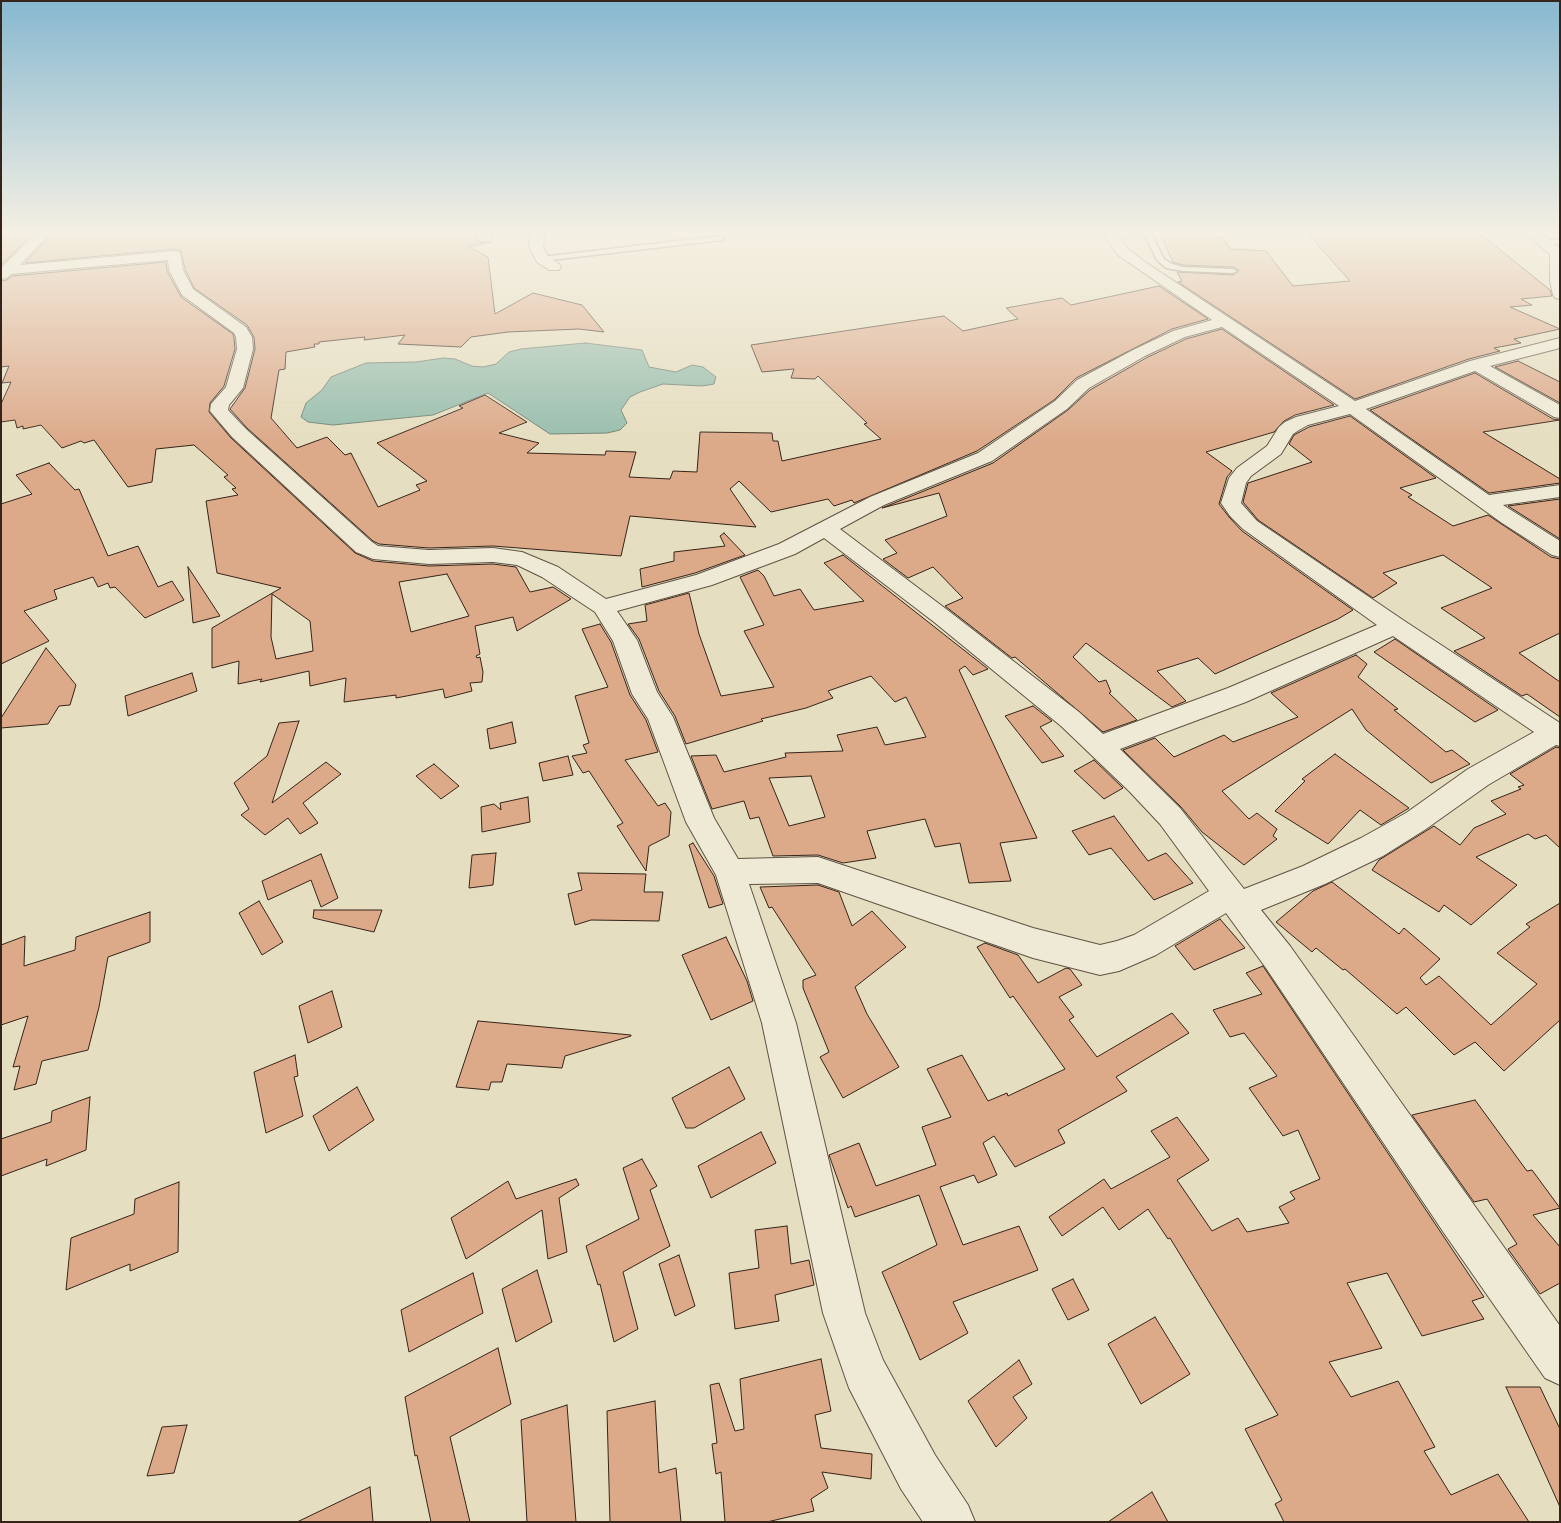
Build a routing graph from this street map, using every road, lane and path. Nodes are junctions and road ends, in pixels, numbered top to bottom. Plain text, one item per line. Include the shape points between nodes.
1 (202, 302) edge
2 (1194, 302) edge
3 (1223, 322) junction
4 (1560, 343) edge
5 (1476, 365) junction
6 (1352, 407) junction
7 (1560, 413) edge
8 (1560, 491) edge
9 (1485, 502) junction
10 (826, 529) junction
11 (1560, 550) edge
12 (603, 606) junction
13 (1395, 626) junction
14 (1558, 735) edge
15 (1100, 746) junction
16 (730, 872) junction
17 (1235, 899) junction
18 (1560, 1364) edge
19 (951, 1522) edge

1 - 12 street via 240,330 244,338 245,349 234,388 220,404 219,410 239,434 358,543 373,552 429,557 493,555 522,559 550,572
2 - 3 street
3 - 6 street
3 - 10 street via 1179,334 1139,353 1082,384 1061,405 986,457 877,501
4 - 5 street
5 - 6 street
5 - 7 street
6 - 9 street
6 - 13 street via 1302,421 1286,430 1274,450 1236,482 1231,503 1250,525
8 - 9 street
9 - 11 street
10 - 12 street via 787,549 704,580
10 - 15 street via 1004,665
12 - 16 street via 625,640 645,694 660,717 701,822
13 - 14 street
13 - 15 street via 1237,695
14 - 17 street via 1478,777 1416,821 1372,847 1314,875
15 - 17 street via 1170,816
16 - 17 street via 818,870 1032,943 1100,960 1145,945
16 - 19 street via 779,1023 844,1313 865,1372 918,1472
17 - 18 street

